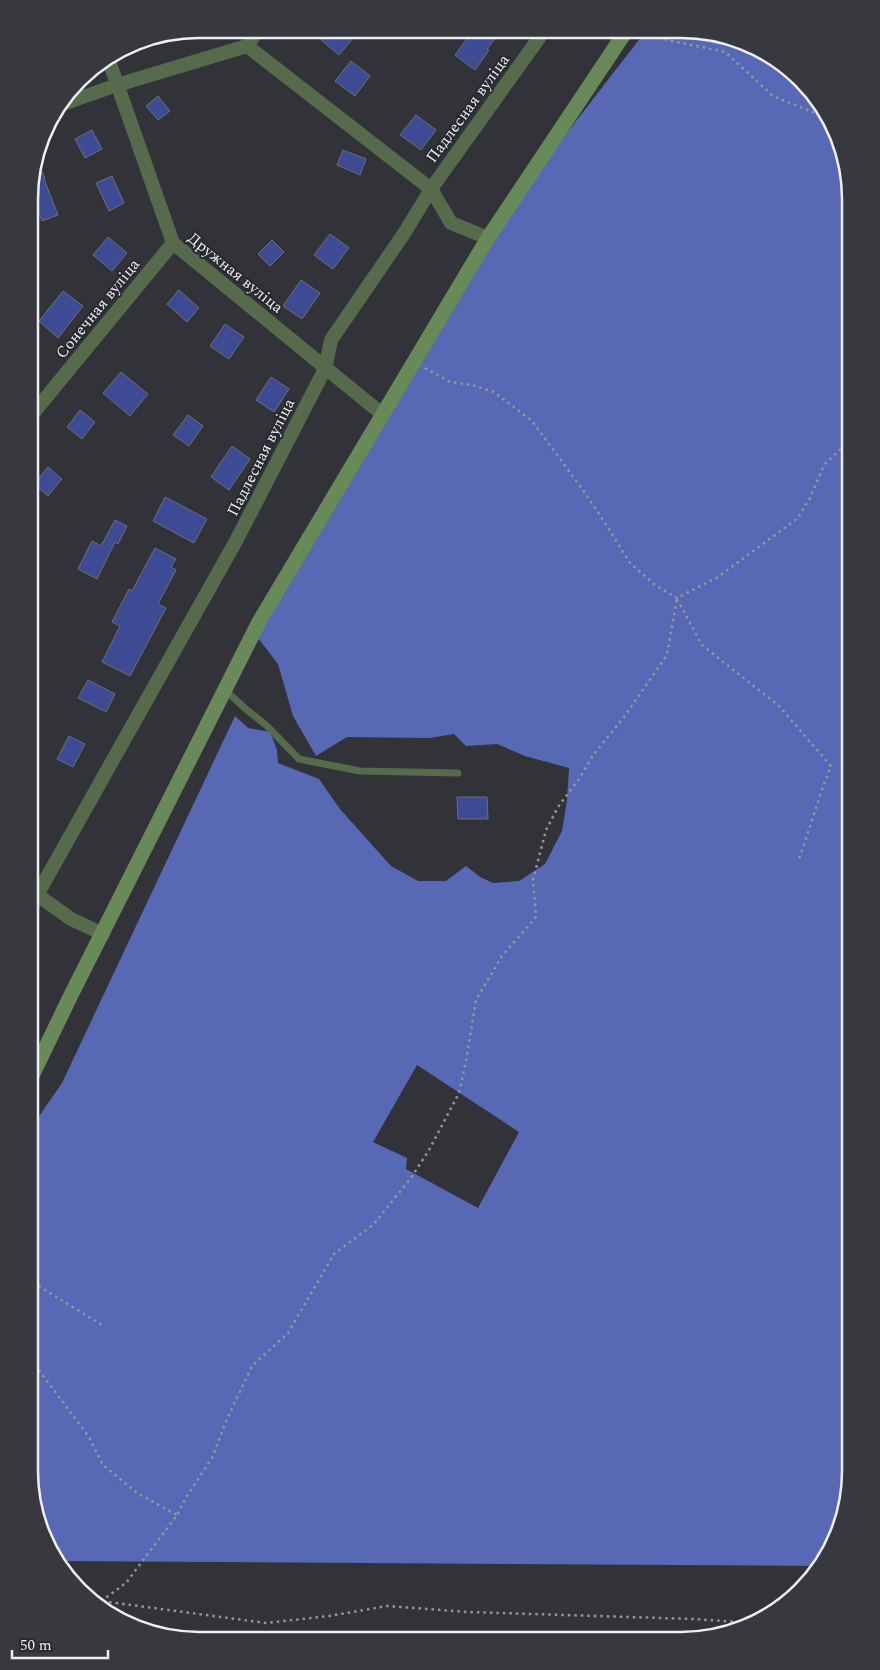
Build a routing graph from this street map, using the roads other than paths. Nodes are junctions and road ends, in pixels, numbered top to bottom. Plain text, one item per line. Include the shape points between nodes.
1 (253, 38) edge
2 (539, 38) edge
3 (627, 38) edge
4 (246, 46) junction
5 (110, 64) edge
6 (117, 85) junction
7 (70, 101) edge
8 (431, 189) junction
9 (488, 238) junction
10 (173, 243) junction
11 (325, 368) junction
12 (38, 407) edge
13 (382, 414) junction
14 (225, 690) junction
15 (458, 772) dead end
16 (38, 883) edge
17 (38, 896) edge
18 (103, 934) junction
19 (38, 1063) edge

1 - 4 street
2 - 8 street, Падлесная вуліца
3 - 9 street
4 - 6 street
4 - 8 street
5 - 6 street, Дружная вуліца
6 - 7 street
6 - 10 street, Дружная вуліца
8 - 9 street via 451,223
8 - 11 street, Падлесная вуліца via 331,340
9 - 13 street
10 - 11 street, Дружная вуліца
10 - 12 street, Сонечная вуліца
11 - 13 street, Дружная вуліца
11 - 16 street, Падлесная вуліца via 236,541
13 - 14 street via 259,622
14 - 15 lane via 266,724 300,759 360,771
14 - 18 street
17 - 18 street via 71,919
18 - 19 street

